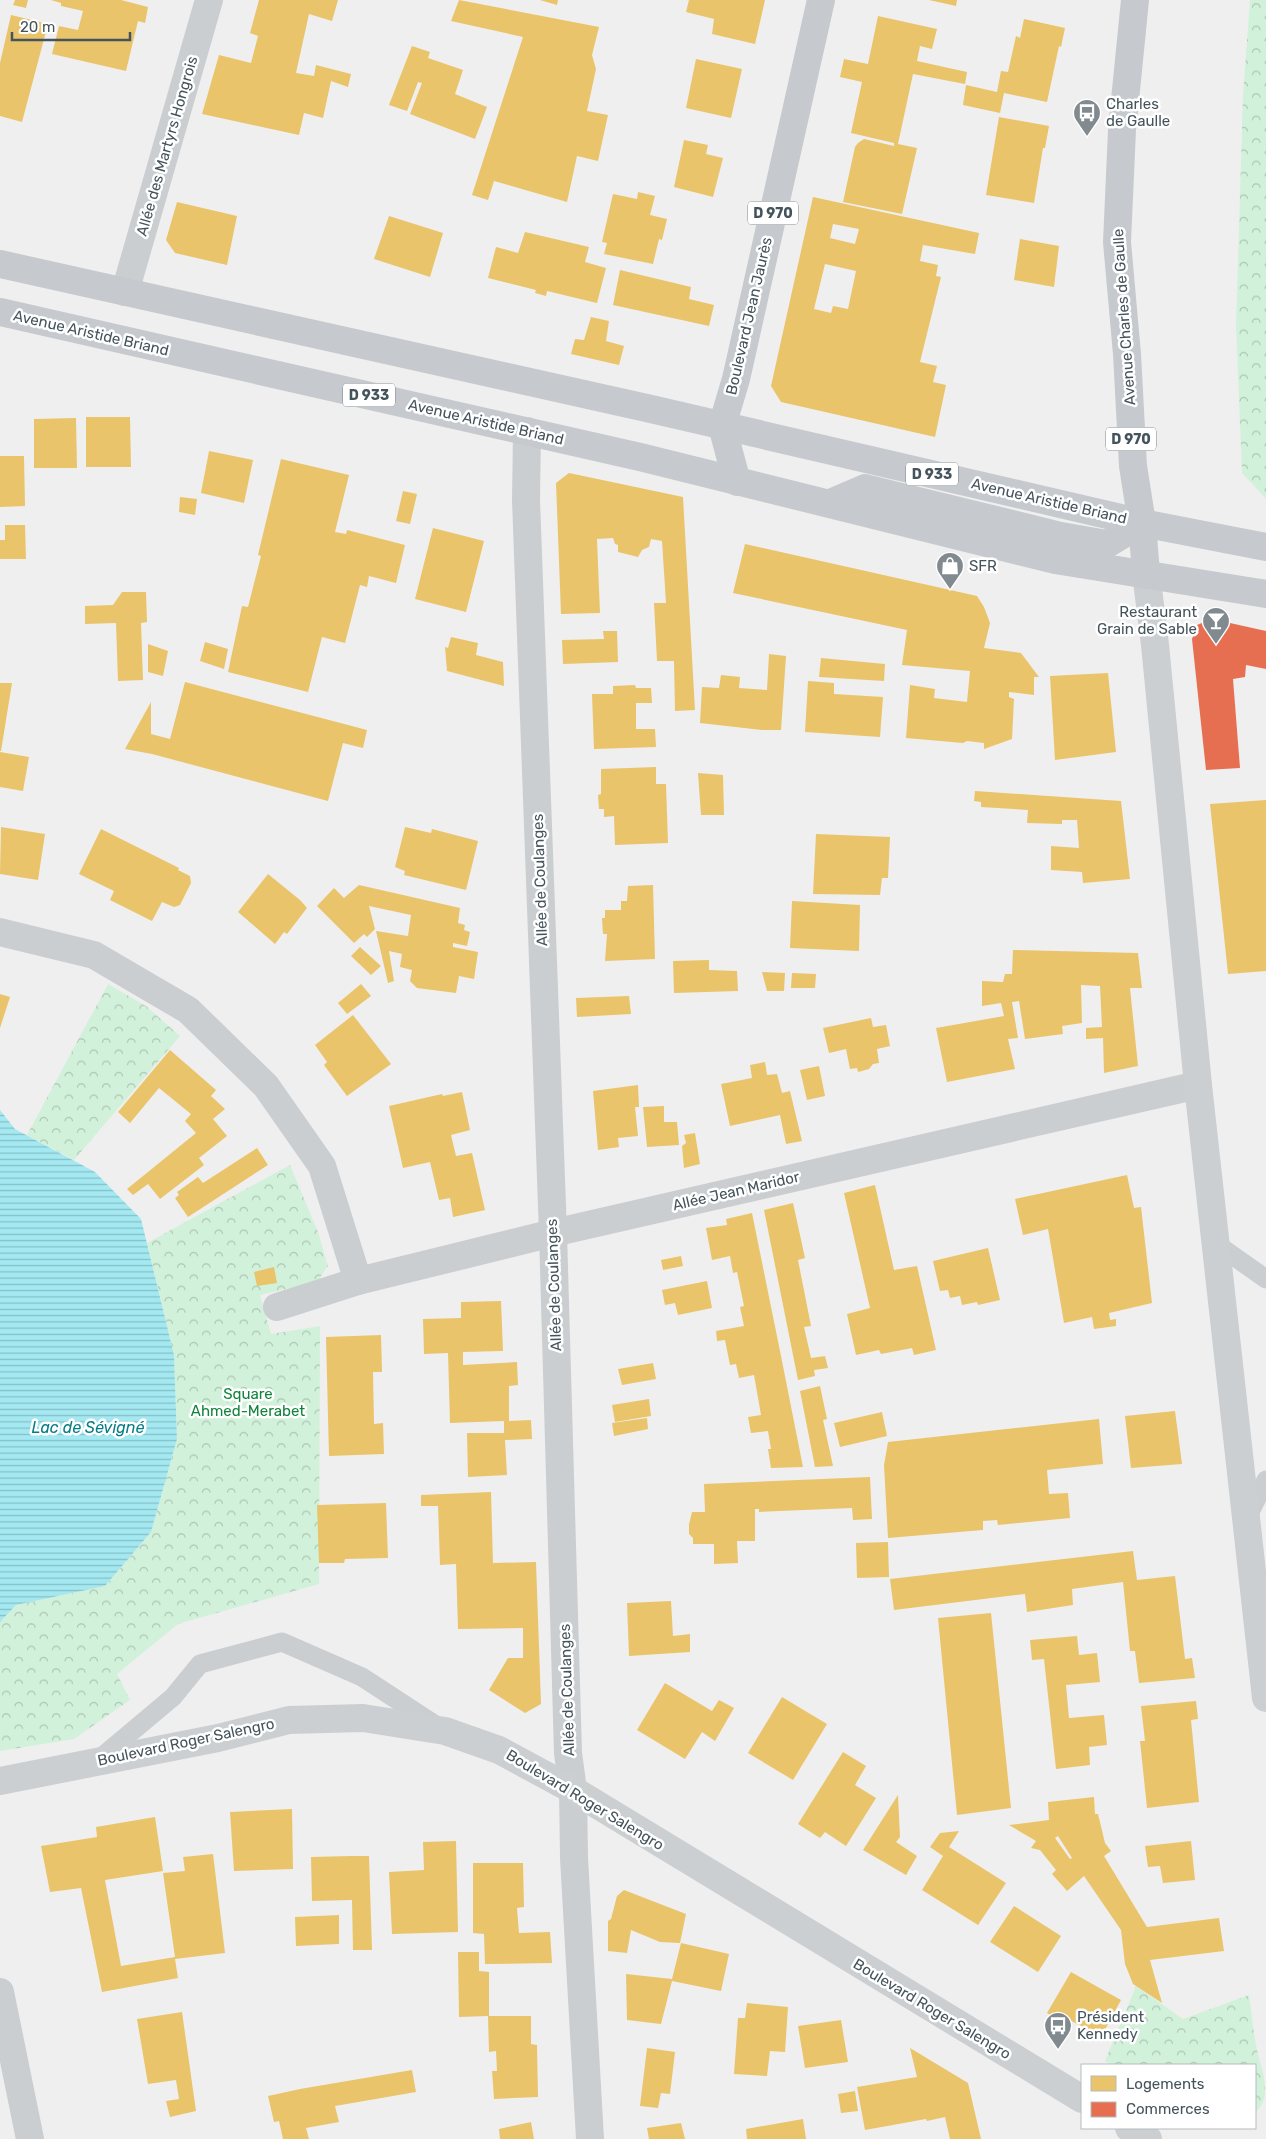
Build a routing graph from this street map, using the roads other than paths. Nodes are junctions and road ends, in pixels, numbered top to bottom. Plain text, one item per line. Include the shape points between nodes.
1 (209, 0) edge
2 (820, 0) edge
3 (1135, 0) edge
4 (0, 264) edge
5 (124, 292) junction
6 (0, 312) edge
7 (722, 426) junction
8 (527, 431) junction
9 (737, 482) junction
10 (830, 504) junction
11 (1142, 523) junction
12 (1266, 547) edge
13 (1146, 573) junction
14 (1266, 594) edge
15 (0, 932) edge
16 (1198, 1085) junction
17 (553, 1233) junction
18 (1215, 1243) junction
19 (1266, 1279) edge
20 (358, 1281) junction
21 (277, 1307) dead end
22 (1266, 1480) edge
23 (1246, 1519) junction
24 (1266, 1698) edge
25 (445, 1730) junction
26 (98, 1760) junction
27 (0, 1781) edge
28 (573, 1790) junction
29 (0, 1992) edge
30 (1081, 2098) edge
31 (1131, 2129) edge
32 (30, 2139) edge
33 (590, 2139) edge
34 (1148, 2139) edge

1 - 5 street, Allée des Martyrs Hongrois
2 - 7 main road, Boulevard Jean Jaurès / D 970 via 736,379
3 - 11 main road, Avenue Charles de Gaulle / D 970 via 1122,130 1117,242 1132,458
4 - 5 main road, Avenue Aristide Briand / D 933
5 - 7 main road, Avenue Aristide Briand / D 933
6 - 8 main road, Avenue Aristide Briand / D 933
7 - 9 main road
7 - 11 main road, Avenue Aristide Briand / D 933
8 - 9 main road, Avenue Aristide Briand / D 933
8 - 17 street, Allée de Coulanges via 527,520
9 - 10 main road, Avenue Aristide Briand / D 933
10 - 11 main road via 865,488 1061,536 1107,544
10 - 13 main road, Avenue Aristide Briand / D 933 via 1055,560
11 - 12 main road, D 933
11 - 13 main road, Avenue Charles de Gaulle / D 970
13 - 14 main road, D 933
13 - 16 main road, D 970
15 - 20 street via 94,955 188,1010 266,1086 322,1166
16 - 17 street, Allée Jean Maridor
16 - 18 main road, D 970
17 - 20 street, Allée Jean Maridor
17 - 28 street, Allée de Coulanges via 568,1743
18 - 19 lane
18 - 23 main road, D 970
20 - 21 street, Allée Jean Maridor
22 - 23 lane
23 - 24 main road, D 970
25 - 26 main road, Boulevard Roger Salengro via 363,1718 289,1720 218,1738
25 - 26 lane via 362,1677 282,1642 200,1664 173,1697
25 - 28 main road, Boulevard Roger Salengro via 499,1750
26 - 27 main road, Boulevard Roger Salengro
28 - 30 main road, Boulevard Roger Salengro
28 - 33 street, Allée de Coulanges
29 - 32 street
31 - 34 main road

